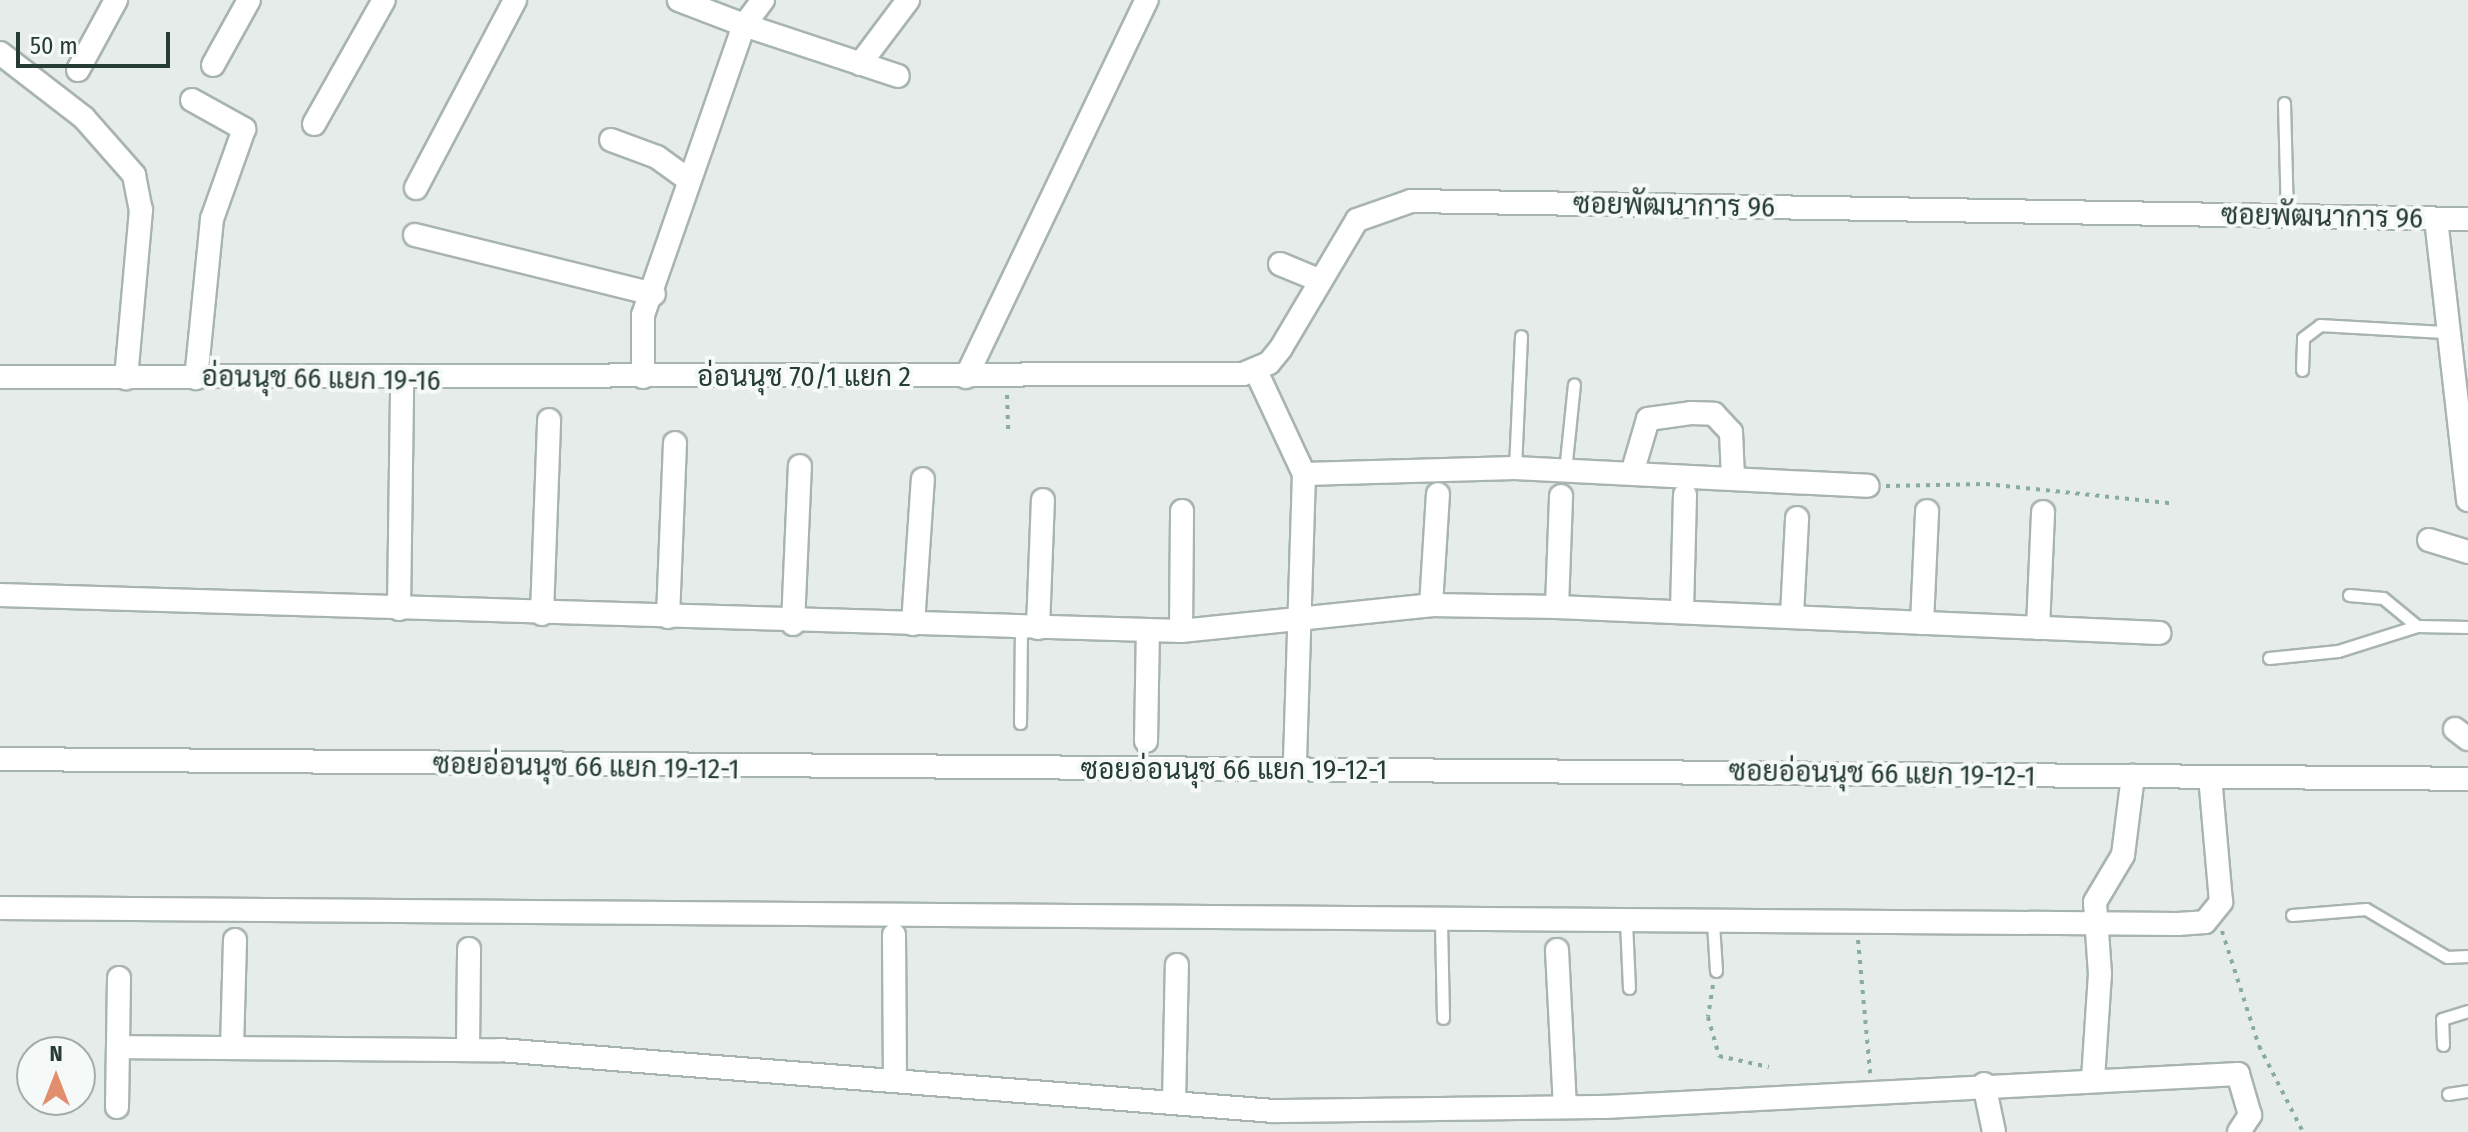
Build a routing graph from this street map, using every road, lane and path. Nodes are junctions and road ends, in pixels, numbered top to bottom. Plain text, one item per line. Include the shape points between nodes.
1 (116, 0) edge
2 (249, 0) edge
3 (384, 0) edge
4 (515, 0) edge
5 (679, 0) edge
6 (763, 0) edge
7 (908, 0) edge
8 (1147, 0) edge
9 (744, 25) junction
10 (0, 53) edge
11 (860, 64) junction
12 (213, 65) dead end
13 (78, 70) dead end
14 (898, 76) dead end
15 (192, 100) dead end
16 (2284, 103) dead end
17 (314, 124) dead end
18 (611, 140) dead end
19 (689, 180) junction
20 (416, 188) dead end
21 (2287, 216) junction
22 (2436, 219) junction
23 (2468, 219) edge
24 (415, 235) dead end
25 (1280, 264) dead end
26 (1321, 281) junction
27 (654, 294) junction
28 (2447, 332) junction
29 (1521, 336) dead end
30 (2302, 370) dead end
31 (1256, 371) junction
32 (0, 377) edge
33 (643, 377) junction
34 (966, 377) junction
35 (1006, 377) junction
36 (126, 378) junction
37 (196, 378) junction
38 (402, 381) junction
39 (1574, 384) dead end
40 (549, 420) dead end
41 (1008, 433) dead end
42 (675, 443) dead end
43 (800, 466) dead end
44 (1515, 468) junction
45 (1633, 470) junction
46 (1565, 471) junction
47 (1304, 474) junction
48 (1733, 477) junction
49 (923, 479) dead end
50 (1868, 486) joint
51 (1438, 494) dead end
52 (1685, 495) dead end
53 (1561, 496) dead end
54 (1043, 500) dead end
55 (2468, 500) edge
56 (2175, 504) dead end
57 (1182, 511) dead end
58 (1927, 511) dead end
59 (2043, 512) dead end
60 (1797, 518) dead end
61 (2429, 540) dead end
62 (2468, 552) edge
63 (0, 595) edge
64 (2349, 595) dead end
65 (1431, 605) junction
66 (1557, 607) junction
67 (399, 609) junction
68 (1682, 610) junction
69 (542, 614) junction
70 (1792, 615) junction
71 (668, 617) junction
72 (1302, 617) junction
73 (1922, 623) junction
74 (793, 624) junction
75 (913, 624) junction
76 (2417, 626) junction
77 (2468, 627) edge
78 (1029, 628) junction
79 (2038, 628) junction
80 (1148, 630) junction
81 (1181, 631) junction
82 (2159, 633) dead end
83 (2269, 658) dead end
84 (1020, 723) dead end
85 (1146, 741) dead end
86 (0, 759) edge
87 (1295, 768) junction
88 (2133, 776) junction
89 (2222, 776) junction
90 (2468, 779) edge
91 (0, 908) edge
92 (2217, 914) junction
93 (2292, 915) dead end
94 (1441, 922) junction
95 (1626, 922) junction
96 (1713, 923) junction
97 (1852, 923) junction
98 (2096, 924) junction
99 (894, 935) dead end
100 (235, 940) dead end
101 (469, 949) dead end
102 (1557, 950) dead end
103 (2468, 956) edge
104 (1177, 965) dead end
105 (1716, 971) joint
106 (119, 978) dead end
107 (1629, 988) dead end
108 (2468, 1011) edge
109 (1443, 1018) dead end
110 (2443, 1045) dead end
111 (118, 1047) junction
112 (232, 1048) junction
113 (468, 1049) junction
114 (1769, 1067) dead end
115 (2093, 1079) junction
116 (895, 1081) junction
117 (1984, 1084) junction
118 (1876, 1087) dead end
119 (2468, 1091) edge
120 (2448, 1094) dead end
121 (1174, 1103) junction
122 (117, 1107) dead end
123 (1565, 1107) junction
124 (1994, 1132) edge
125 (2239, 1132) edge
126 (2303, 1132) edge

1 - 13 street
2 - 12 street
3 - 17 street
4 - 20 street
5 - 9 street
6 - 9 street
7 - 11 street
8 - 34 street
9 - 11 street
9 - 19 street
10 - 36 street via 84,118 134,175 141,210
11 - 14 street
15 - 37 street via 244,129 212,219
16 - 21 lane
18 - 19 street via 657,157
19 - 27 street
21 - 22 street, ซอยพัฒนาการ 96
21 - 26 street, ซอยพัฒนาการ 96 via 1411,201 1357,220
22 - 23 street, ซอยพัฒนาการ 96
22 - 28 street
24 - 27 street
25 - 26 street
26 - 31 street, ซอยพัฒนาการ 96 via 1281,348
27 - 33 street via 643,315
28 - 30 lane via 2320,325 2303,338
28 - 55 street
29 - 44 lane
31 - 35 street
31 - 47 street
32 - 36 street, อ่อนนุช 66 แยก 19-16
33 - 34 street, อ่อนนุช 70/1 แยก 2
33 - 38 street, อ่อนนุช 66 แยก 19-16
34 - 35 street
35 - 41 path
36 - 37 street, อ่อนนุช 66 แยก 19-16
37 - 38 street, อ่อนนุช 66 แยก 19-16
38 - 67 street
39 - 46 lane
40 - 69 street
42 - 71 street
43 - 74 street
44 - 46 street
44 - 47 street
45 - 46 street
45 - 48 street
45 - 48 street via 1648,419 1703,413 1714,414 1736,442
47 - 72 street
48 - 50 street
49 - 75 street
50 - 56 path via 1986,484
51 - 65 street
52 - 68 street
53 - 66 street
54 - 78 street
57 - 81 street
58 - 73 street
59 - 79 street
60 - 70 street
61 - 62 street
63 - 67 street
64 - 76 lane via 2383,598
65 - 66 street
65 - 72 street
66 - 68 street
67 - 69 street
68 - 70 street
69 - 71 street
70 - 73 street
71 - 74 street
72 - 81 street
72 - 87 street
73 - 79 street
74 - 75 street
75 - 78 street
76 - 77 lane
76 - 83 lane via 2338,651
78 - 80 street
78 - 84 lane
79 - 82 street
80 - 81 street
80 - 85 street
86 - 87 street, ซอยอ่อนนุช 66 แยก 19-12-1
87 - 88 street, ซอยอ่อนนุช 66 แยก 19-12-1
88 - 89 street, ซอยอ่อนนุช 66 แยก 19-12-1
88 - 98 street via 2123,855 2095,902
89 - 90 street, ซอยอ่อนนุช 66 แยก 19-12-1
89 - 92 street
91 - 94 street
92 - 98 street via 2205,922
92 - 126 path via 2259,1046
93 - 103 lane via 2366,909 2447,957
94 - 95 street
94 - 109 lane
95 - 96 street
95 - 107 lane
96 - 97 street
96 - 105 lane
97 - 98 street
97 - 118 path via 1862,950 1865,1062
98 - 115 street
99 - 116 street
100 - 112 street
101 - 113 street
102 - 123 street
104 - 121 street
105 - 114 path via 1708,1017 1719,1056
106 - 111 street
108 - 110 lane via 2442,1019
111 - 112 street
111 - 122 street
112 - 113 street
113 - 116 street
115 - 117 street
115 - 125 street via 2238,1074 2250,1115
116 - 121 street
117 - 123 street
117 - 124 street
119 - 120 lane
121 - 123 street via 1274,1111

